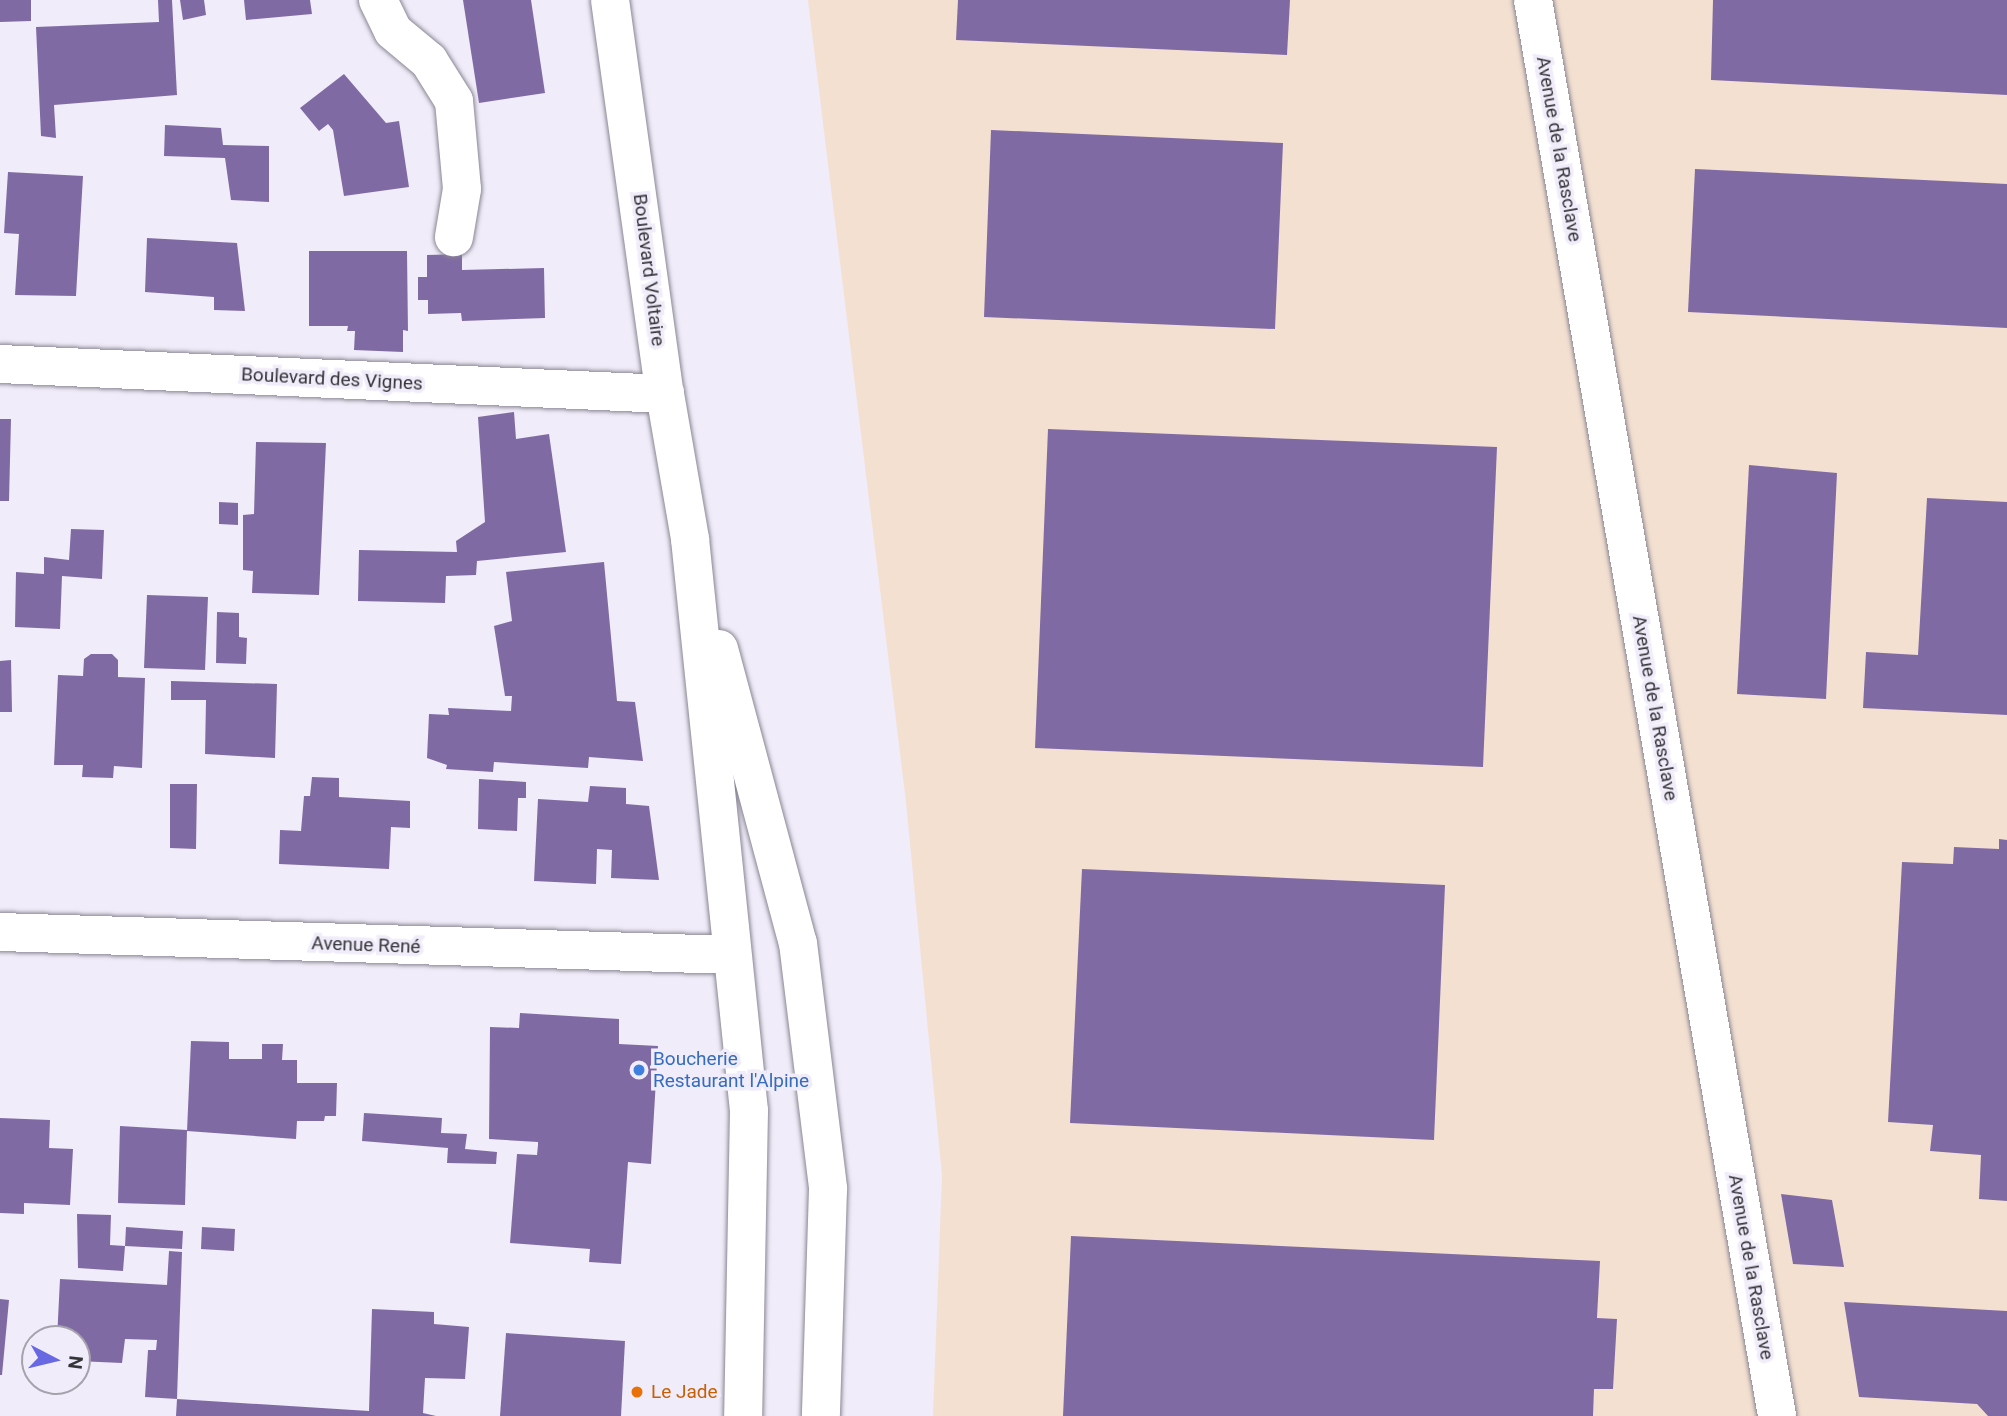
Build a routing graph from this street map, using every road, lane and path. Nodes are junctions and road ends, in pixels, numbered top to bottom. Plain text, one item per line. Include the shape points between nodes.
1 (378, 0) edge
2 (610, 0) edge
3 (1533, 0) edge
4 (454, 237) dead end
5 (0, 364) edge
6 (665, 394) junction
7 (690, 539) junction
8 (0, 932) edge
9 (732, 955) junction
10 (743, 1416) edge
11 (821, 1416) edge
12 (1777, 1416) edge

1 - 4 street via 393,31 429,61 454,101 462,189
2 - 6 street, Boulevard Voltaire
3 - 12 street, Avenue de la Rasclave
5 - 6 street, Boulevard des Vignes
6 - 7 street, Boulevard Voltaire
7 - 9 street
7 - 11 street via 798,943 828,1189
8 - 9 street, Avenue René
9 - 10 street via 749,1111

